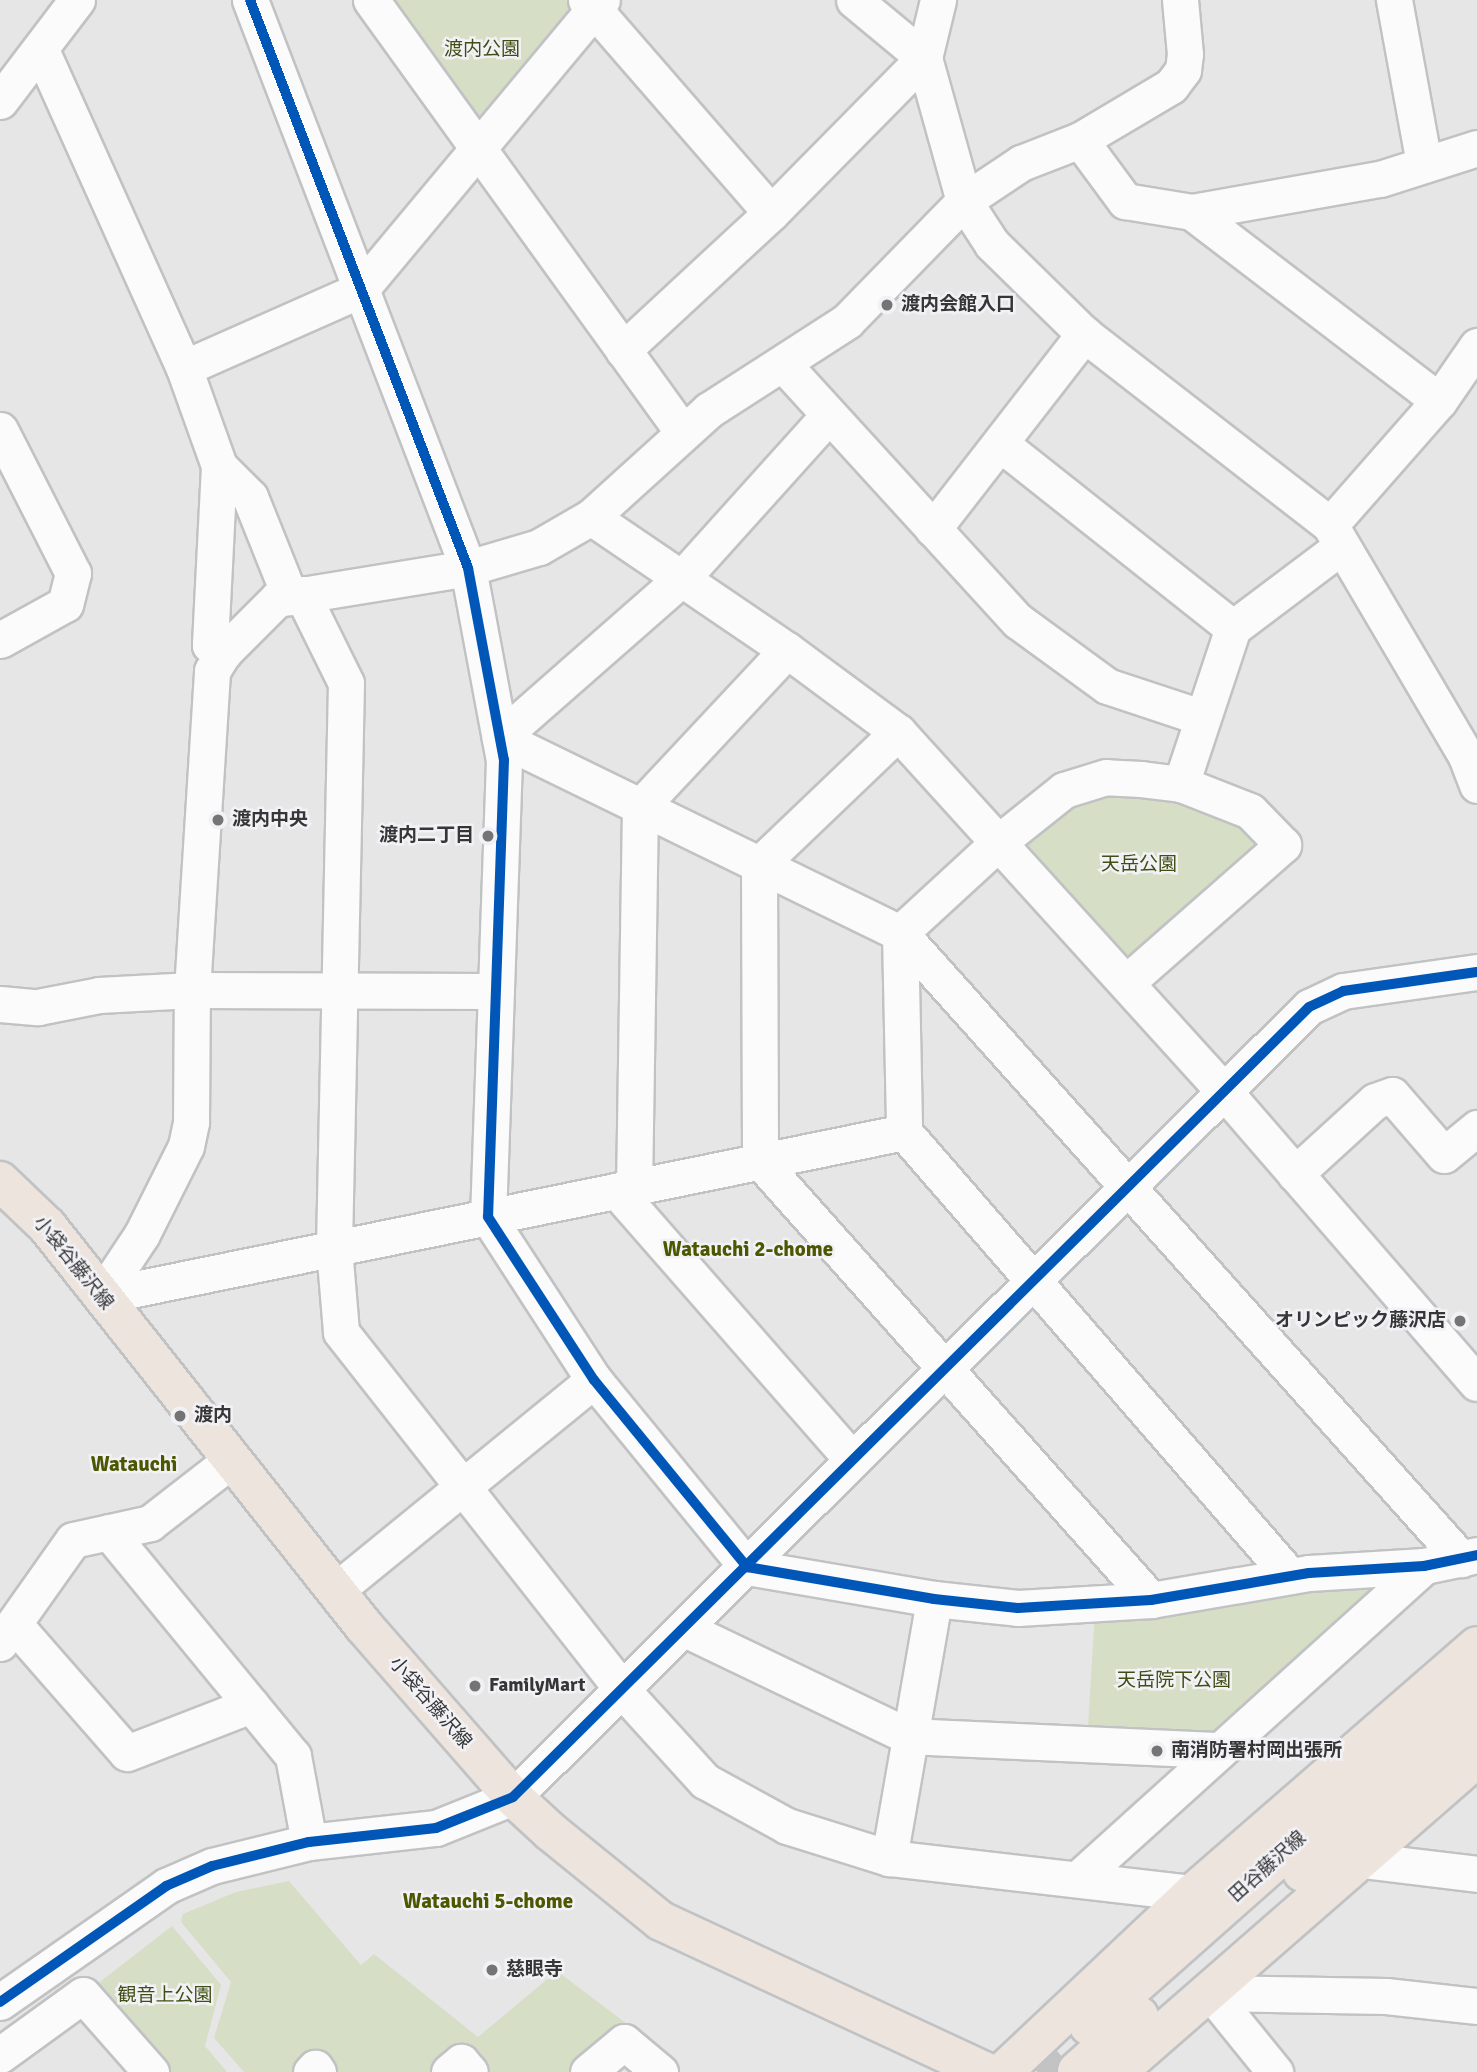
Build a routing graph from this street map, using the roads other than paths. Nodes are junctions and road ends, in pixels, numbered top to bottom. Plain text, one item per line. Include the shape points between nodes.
1 (250, 0) edge
2 (372, 0) edge
3 (854, 0) edge
4 (938, 0) edge
5 (1180, 0) edge
6 (1394, 0) edge
7 (70, 4) edge
8 (594, 4) edge
9 (41, 50) junction
10 (924, 58) junction
11 (0, 101) edge
12 (1080, 140) junction
13 (1477, 148) edge
14 (478, 153) junction
15 (1424, 164) junction
16 (964, 201) junction
17 (1192, 212) junction
18 (771, 213) junction
19 (360, 290) junction
20 (1084, 334) junction
21 (1477, 346) edge
22 (623, 350) junction
23 (783, 364) junction
24 (184, 368) junction
25 (1439, 401) junction
26 (828, 416) junction
27 (0, 430) edge
28 (682, 431) junction
29 (1002, 445) junction
30 (219, 466) junction
31 (591, 517) junction
32 (933, 529) junction
33 (1336, 535) junction
34 (468, 568) junction
35 (682, 578) junction
36 (296, 596) junction
37 (1233, 628) junction
38 (0, 640) edge
39 (787, 650) junction
40 (224, 652) junction
41 (1201, 717) junction
42 (898, 732) junction
43 (500, 738) junction
44 (1181, 784) junction
45 (1477, 785) edge
46 (640, 807) junction
47 (999, 841) junction
48 (759, 865) junction
49 (900, 933) junction
50 (1477, 972) edge
51 (1127, 982) junction
52 (340, 988) junction
53 (192, 990) junction
54 (496, 991) junction
55 (0, 1004) edge
56 (1222, 1089) junction
57 (1477, 1128) edge
58 (904, 1132) junction
59 (760, 1161) junction
60 (1295, 1174) junction
61 (0, 1181) edge
62 (1124, 1186) junction
63 (626, 1189) junction
64 (488, 1217) junction
65 (334, 1248) junction
66 (1031, 1279) junction
67 (101, 1296) junction
68 (945, 1368) junction
69 (594, 1380) junction
70 (1477, 1383) edge
71 (852, 1459) junction
72 (230, 1461) junction
73 (463, 1488) junction
74 (109, 1532) junction
75 (1469, 1557) edge
76 (1424, 1566) junction
77 (747, 1567) junction
78 (1290, 1576) junction
79 (335, 1591) junction
80 (934, 1599) junction
81 (1151, 1600) junction
82 (687, 1630) junction
83 (7, 1634) edge
84 (1477, 1646) edge
85 (1477, 1682) edge
86 (623, 1691) junction
87 (251, 1705) junction
88 (1477, 1719) edge
89 (908, 1736) junction
90 (1215, 1751) junction
91 (1477, 1758) edge
92 (513, 1797) junction
93 (309, 1842) junction
94 (889, 1858) junction
95 (1362, 1860) junction
96 (1476, 1873) edge
97 (1080, 1877) junction
98 (1193, 1893) junction
99 (1211, 1993) junction
100 (0, 2002) edge
101 (1477, 2006) edge
102 (0, 2055) edge
103 (1068, 2062) edge
104 (151, 2072) edge
105 (311, 2072) edge
106 (318, 2072) edge
107 (449, 2072) edge
108 (470, 2072) edge
109 (588, 2072) edge
110 (660, 2072) edge
111 (987, 2072) edge
112 (1003, 2072) edge
113 (1116, 2072) edge
114 (1275, 2072) edge

1 - 19 street
2 - 14 street
3 - 10 street
4 - 10 street
5 - 12 street via 1186,38 1183,70 1171,86
6 - 15 street
7 - 9 street
8 - 14 street
8 - 18 street
9 - 11 street
9 - 24 street
10 - 16 street
10 - 18 street
12 - 16 street via 1021,163
12 - 17 street via 1125,201
13 - 15 street
14 - 19 street
14 - 22 street
15 - 17 street via 1380,179
16 - 20 street via 992,244
16 - 23 street via 847,321
17 - 25 street
18 - 22 street
19 - 24 street
19 - 34 street
20 - 29 street
20 - 33 street
21 - 25 street
22 - 28 street
23 - 26 street
23 - 28 street
24 - 30 street
25 - 33 street
26 - 32 street
26 - 35 street
27 - 38 street via 73,573 65,604
28 - 31 street
29 - 32 street
29 - 37 street
30 - 36 street via 250,497
30 - 40 street via 211,645
31 - 34 street via 539,547
31 - 35 street
32 - 41 street via 1018,621 1061,656 1107,686
33 - 37 street
33 - 45 street via 1465,756
34 - 36 street
34 - 43 street
35 - 39 street
35 - 43 street
36 - 40 street via 277,599
36 - 52 street via 346,683
37 - 41 street
39 - 42 street
39 - 46 street
40 - 53 street via 212,671
41 - 44 street
42 - 47 street
42 - 48 street
43 - 46 street
43 - 54 street via 505,760
44 - 47 street via 1106,776 1064,790
44 - 51 street via 1250,811 1283,845
46 - 48 street
46 - 63 street
47 - 49 street
47 - 51 street
48 - 49 street
48 - 59 street
49 - 58 street
49 - 62 street
50 - 56 street via 1343,992 1321,1002 1287,1026
51 - 56 street
52 - 53 street
52 - 54 street
52 - 65 street
53 - 55 street via 99,995 38,1007
53 - 67 street via 191,1122 186,1146 142,1234
54 - 64 street
56 - 60 street
56 - 62 street
57 - 60 street via 1444,1155 1392,1095 1375,1101
58 - 59 street
58 - 66 street
59 - 63 street
59 - 68 street
60 - 70 street
61 - 67 main road, 小袋谷藤沢線 via 47,1226
62 - 66 street
62 - 75 street
63 - 64 street
63 - 71 street
64 - 65 street
64 - 69 street
65 - 67 street
65 - 73 street via 341,1332
66 - 68 street
66 - 78 street
67 - 72 main road, 小袋谷藤沢線
68 - 71 street
68 - 81 street
69 - 73 street
69 - 77 street
71 - 77 street
72 - 74 street via 150,1523
72 - 79 main road, 小袋谷藤沢線
73 - 79 street
73 - 86 street
74 - 83 street via 73,1540
74 - 87 street
75 - 76 street
76 - 78 street
76 - 90 street
77 - 80 street
77 - 82 street
78 - 81 street
79 - 92 main road, 小袋谷藤沢線
80 - 81 street via 1018,1608
80 - 89 street
82 - 86 street
82 - 89 street
83 - 87 street via 127,1753
84 - 98 main road
85 - 103 main road, 田谷藤沢線
86 - 92 street
86 - 94 street via 705,1781 787,1826
87 - 93 street via 293,1756
88 - 103 main road, 田谷藤沢線
89 - 90 street
89 - 94 street
90 - 97 street
91 - 95 main road
92 - 93 street via 436,1828
92 - 111 main road, 小袋谷藤沢線 via 661,1921
93 - 100 street via 212,1866 166,1886
94 - 97 street
95 - 96 street
95 - 99 main road
97 - 98 street
98 - 112 main road
99 - 101 street via 1386,1996
99 - 113 main road
99 - 114 street
102 - 104 street via 82,1995
105 - 106 street via 315,2068
107 - 108 street via 461,2062
109 - 110 street via 624,2042

